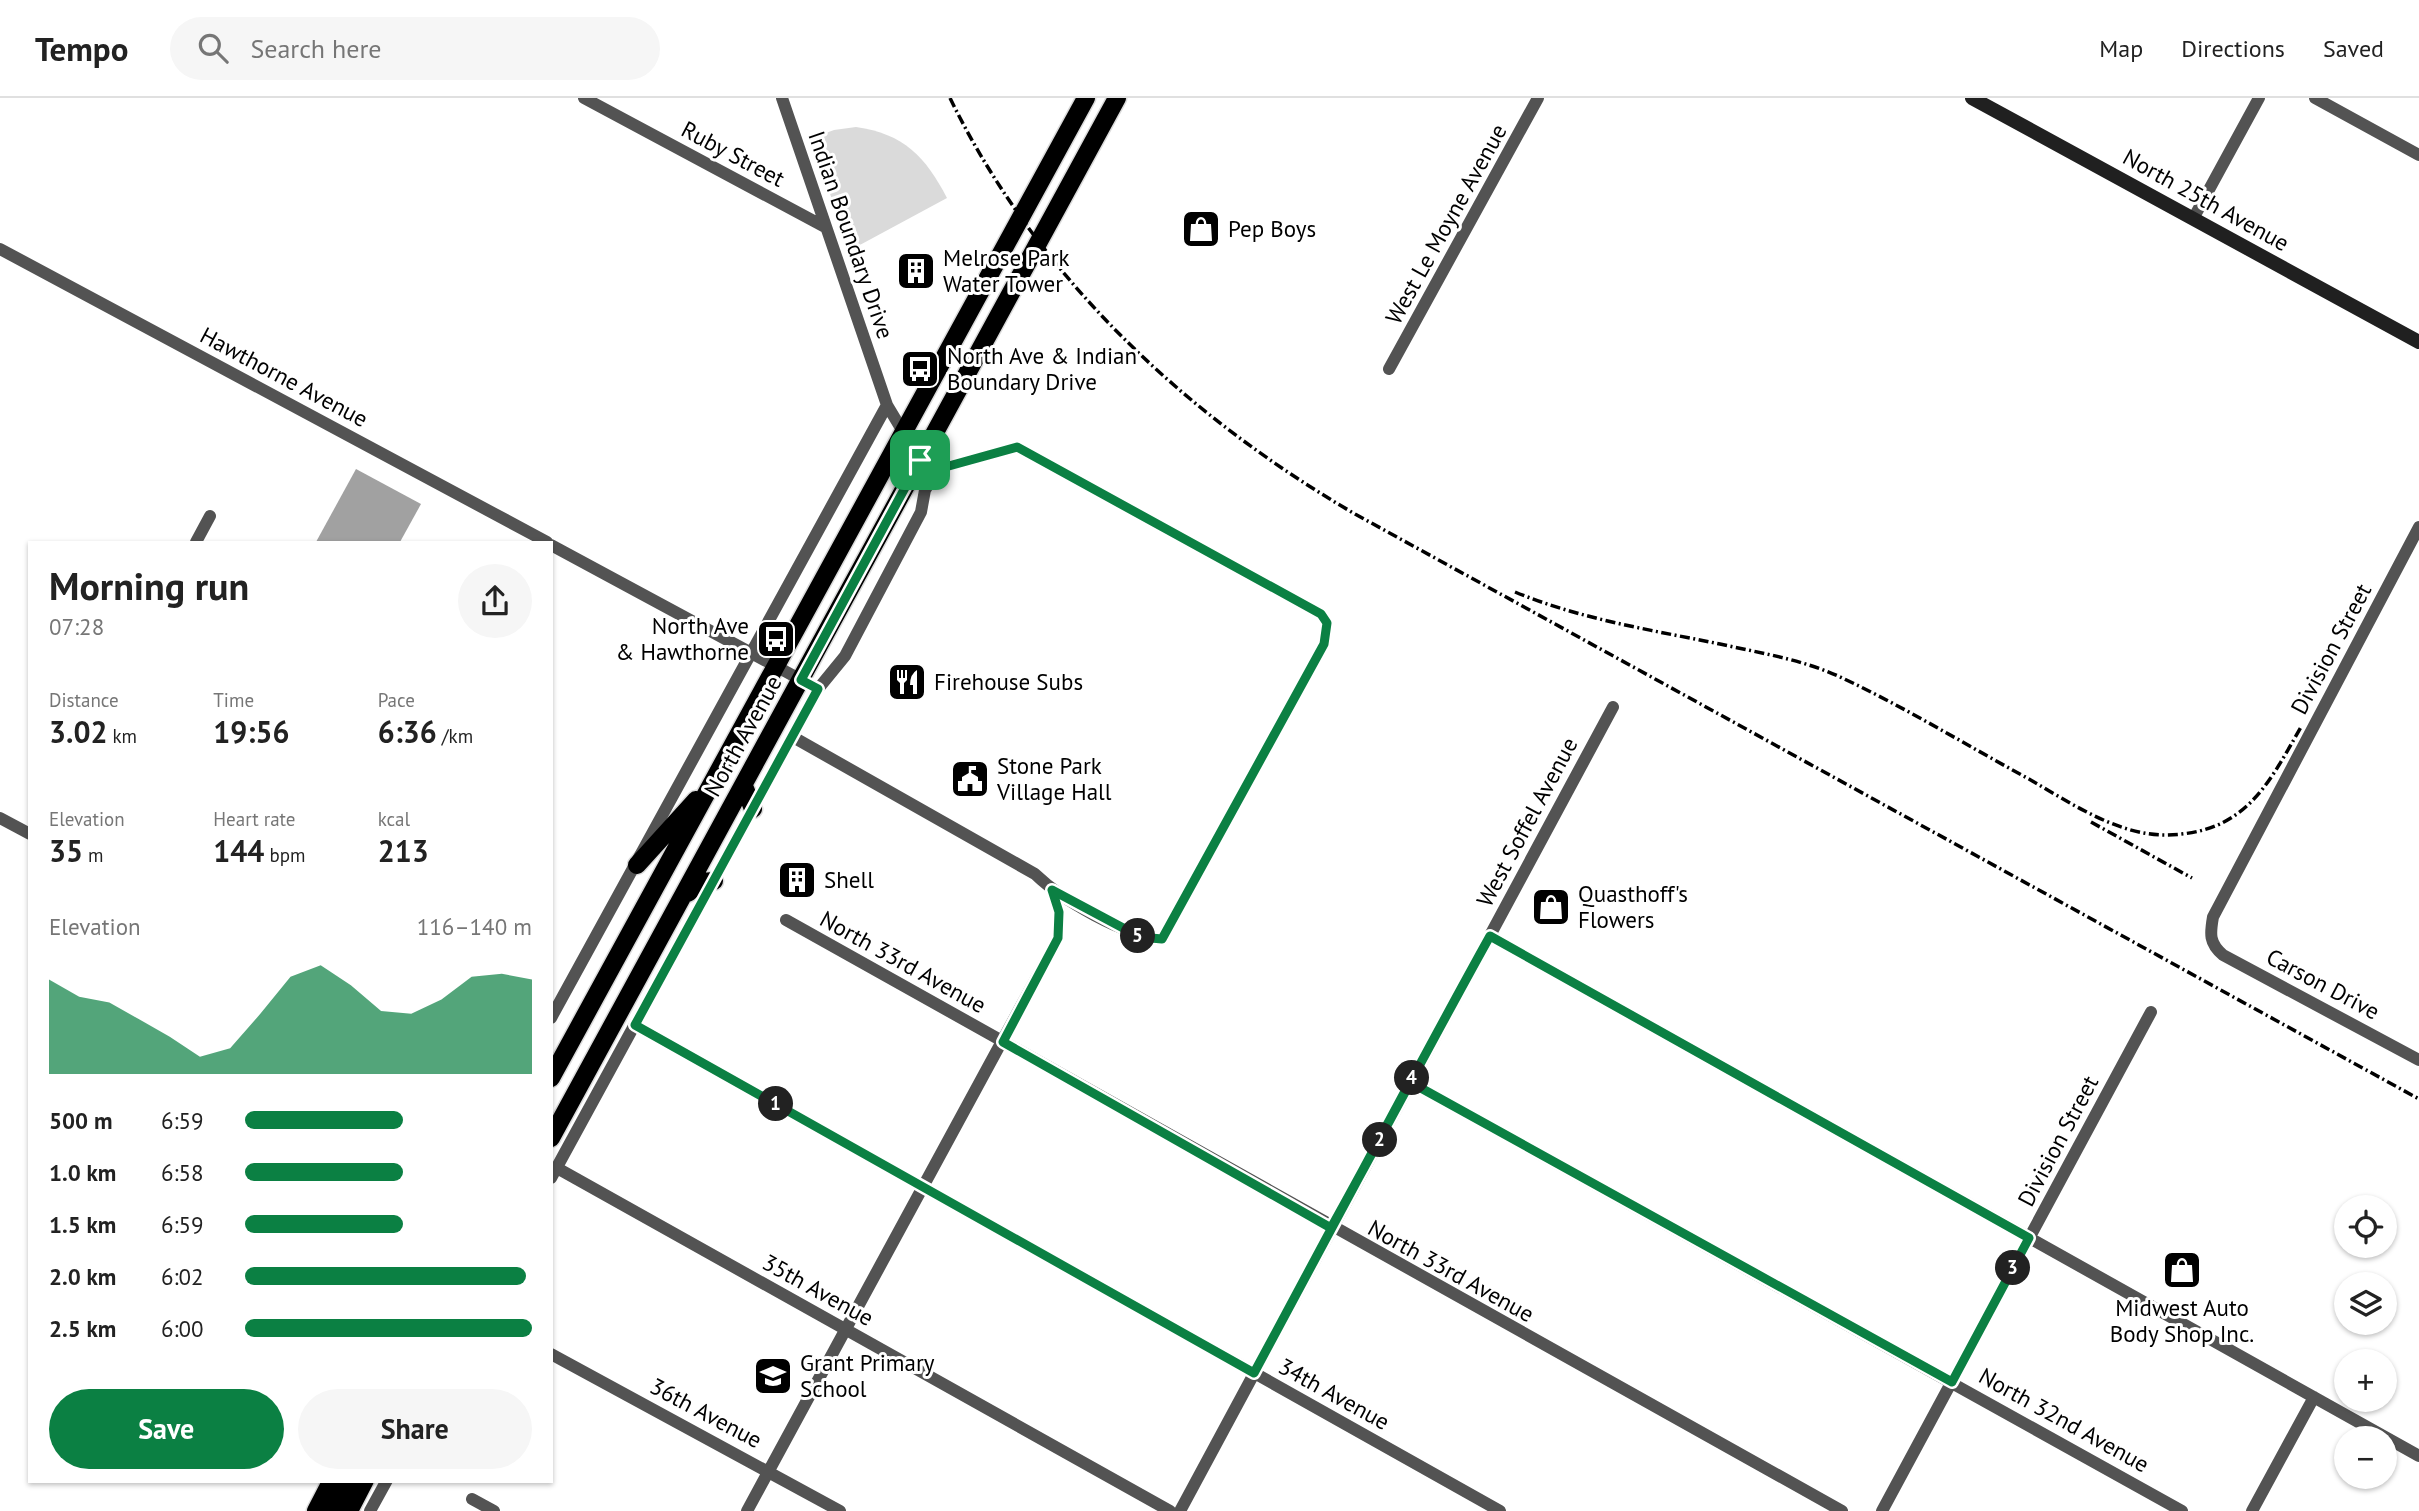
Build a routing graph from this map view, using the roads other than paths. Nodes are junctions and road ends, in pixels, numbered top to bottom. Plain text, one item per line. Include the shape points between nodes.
1 (584, 98) edge
2 (782, 98) edge
3 (1086, 98) edge
4 (1117, 98) edge
5 (1538, 98) edge
6 (1972, 98) edge
7 (2259, 98) edge
8 (2315, 98) edge
9 (2419, 155) edge
10 (2193, 219) junction
11 (825, 227) junction
12 (0, 249) edge
13 (2419, 342) edge
14 (1390, 369) dead end
15 (887, 405) junction
16 (905, 434) junction
17 (920, 460) junction
18 (938, 469) junction
19 (210, 516) dead end
20 (2419, 527) edge
21 (197, 541) edge
22 (543, 541) edge
23 (553, 546) edge
24 (752, 652) junction
25 (777, 666) junction
26 (801, 680) junction
27 (818, 689) junction
28 (1613, 707) dead end
29 (793, 737) junction
30 (722, 767) junction
31 (744, 786) junction
32 (753, 809) junction
33 (0, 818) edge
34 (28, 833) edge
35 (637, 864) junction
36 (719, 884) junction
37 (1052, 890) junction
38 (683, 898) junction
39 (786, 920) dead end
40 (1490, 936) junction
41 (2211, 941) joint
42 (2151, 1012) dead end
43 (553, 1014) edge
44 (635, 1025) junction
45 (1003, 1042) junction
46 (2419, 1060) edge
47 (553, 1074) edge
48 (1410, 1082) junction
49 (554, 1127) edge
50 (576, 1132) junction
51 (554, 1173) edge
52 (924, 1187) junction
53 (1331, 1228) junction
54 (2029, 1238) junction
55 (846, 1330) junction
56 (553, 1355) edge
57 (1254, 1373) junction
58 (1952, 1382) junction
59 (2314, 1397) junction
60 (2419, 1456) edge
61 (769, 1471) junction
62 (330, 1483) edge
63 (345, 1483) edge
64 (364, 1483) edge
65 (385, 1483) edge
66 (472, 1499) dead end
67 (316, 1511) edge
68 (332, 1511) edge
69 (349, 1511) edge
70 (370, 1511) edge
71 (494, 1511) edge
72 (747, 1511) edge
73 (840, 1511) edge
74 (1170, 1511) edge
75 (1180, 1511) edge
76 (1500, 1511) edge
77 (1842, 1511) edge
78 (1882, 1511) edge
79 (2182, 1511) edge
80 (2252, 1511) edge

1 - 11 street, Ruby Street
2 - 11 street, Indian Boundary Drive
3 - 16 main road, North Avenue
4 - 17 main road, North Avenue
5 - 14 street, West Le Moyne Avenue
6 - 10 main road, North 25th Avenue
7 - 10 street
8 - 9 street
10 - 13 main road, North 25th Avenue
11 - 15 street, Indian Boundary Drive
12 - 22 street, Hawthorne Avenue
15 - 16 street, Indian Boundary Drive
15 - 24 street, North Avenue
16 - 17 street, Indian Boundary Drive
16 - 25 main road, North Avenue
17 - 18 street
17 - 26 main road, North Avenue
18 - 27 street, North Avenue via 909,537 845,656
18 - 37 street via 1017,447 1321,614 1327,623 1324,644 1162,939 1140,937
19 - 21 street
20 - 41 street, Division Street via 2213,917
23 - 24 street, Hawthorne Avenue
24 - 25 street, Hawthorne Avenue
24 - 35 street, North Avenue
25 - 26 street, Hawthorne Avenue
25 - 30 main road, North Avenue
26 - 27 street, Hawthorne Avenue
26 - 31 main road, North Avenue
27 - 29 street, North Avenue
28 - 40 street, West Soffel Avenue
29 - 32 street, North Avenue
29 - 37 street via 1035,874
30 - 35 main road
30 - 47 main road, North Avenue
31 - 32 main road
31 - 38 main road, North Avenue
32 - 36 street, North Avenue
33 - 34 street
35 - 43 street, North Avenue
36 - 38 main road via 701,881
36 - 44 street, North Avenue
37 - 45 street via 1059,912 1058,938
38 - 49 main road, North Avenue
39 - 45 street, North 33rd Avenue
40 - 48 street, West Soffel Avenue
40 - 54 street
41 - 46 street, Carson Drive via 2223,955
42 - 54 street, Division Street
44 - 50 street, North Avenue
44 - 52 street, 34th Avenue
45 - 52 street
45 - 53 street, North 33rd Avenue
48 - 53 street, West Soffel Avenue
48 - 58 street, North 32nd Avenue
49 - 50 street
50 - 51 street, North Avenue
51 - 55 street, 35th Avenue
52 - 55 street
52 - 57 street, 34th Avenue
53 - 57 street, West Soffel Avenue
53 - 77 street, North 33rd Avenue
54 - 58 street, Division Street
54 - 59 street
55 - 61 street
55 - 74 street, 35th Avenue
56 - 61 street, 36th Avenue
57 - 75 street, West Soffel Avenue
57 - 76 street, 34th Avenue
58 - 78 street, Division Street
58 - 79 street, North 32nd Avenue
59 - 60 street
59 - 80 street
61 - 72 street
61 - 73 street, 36th Avenue
62 - 67 main road
63 - 68 main road
64 - 69 main road
65 - 70 street
66 - 71 street

